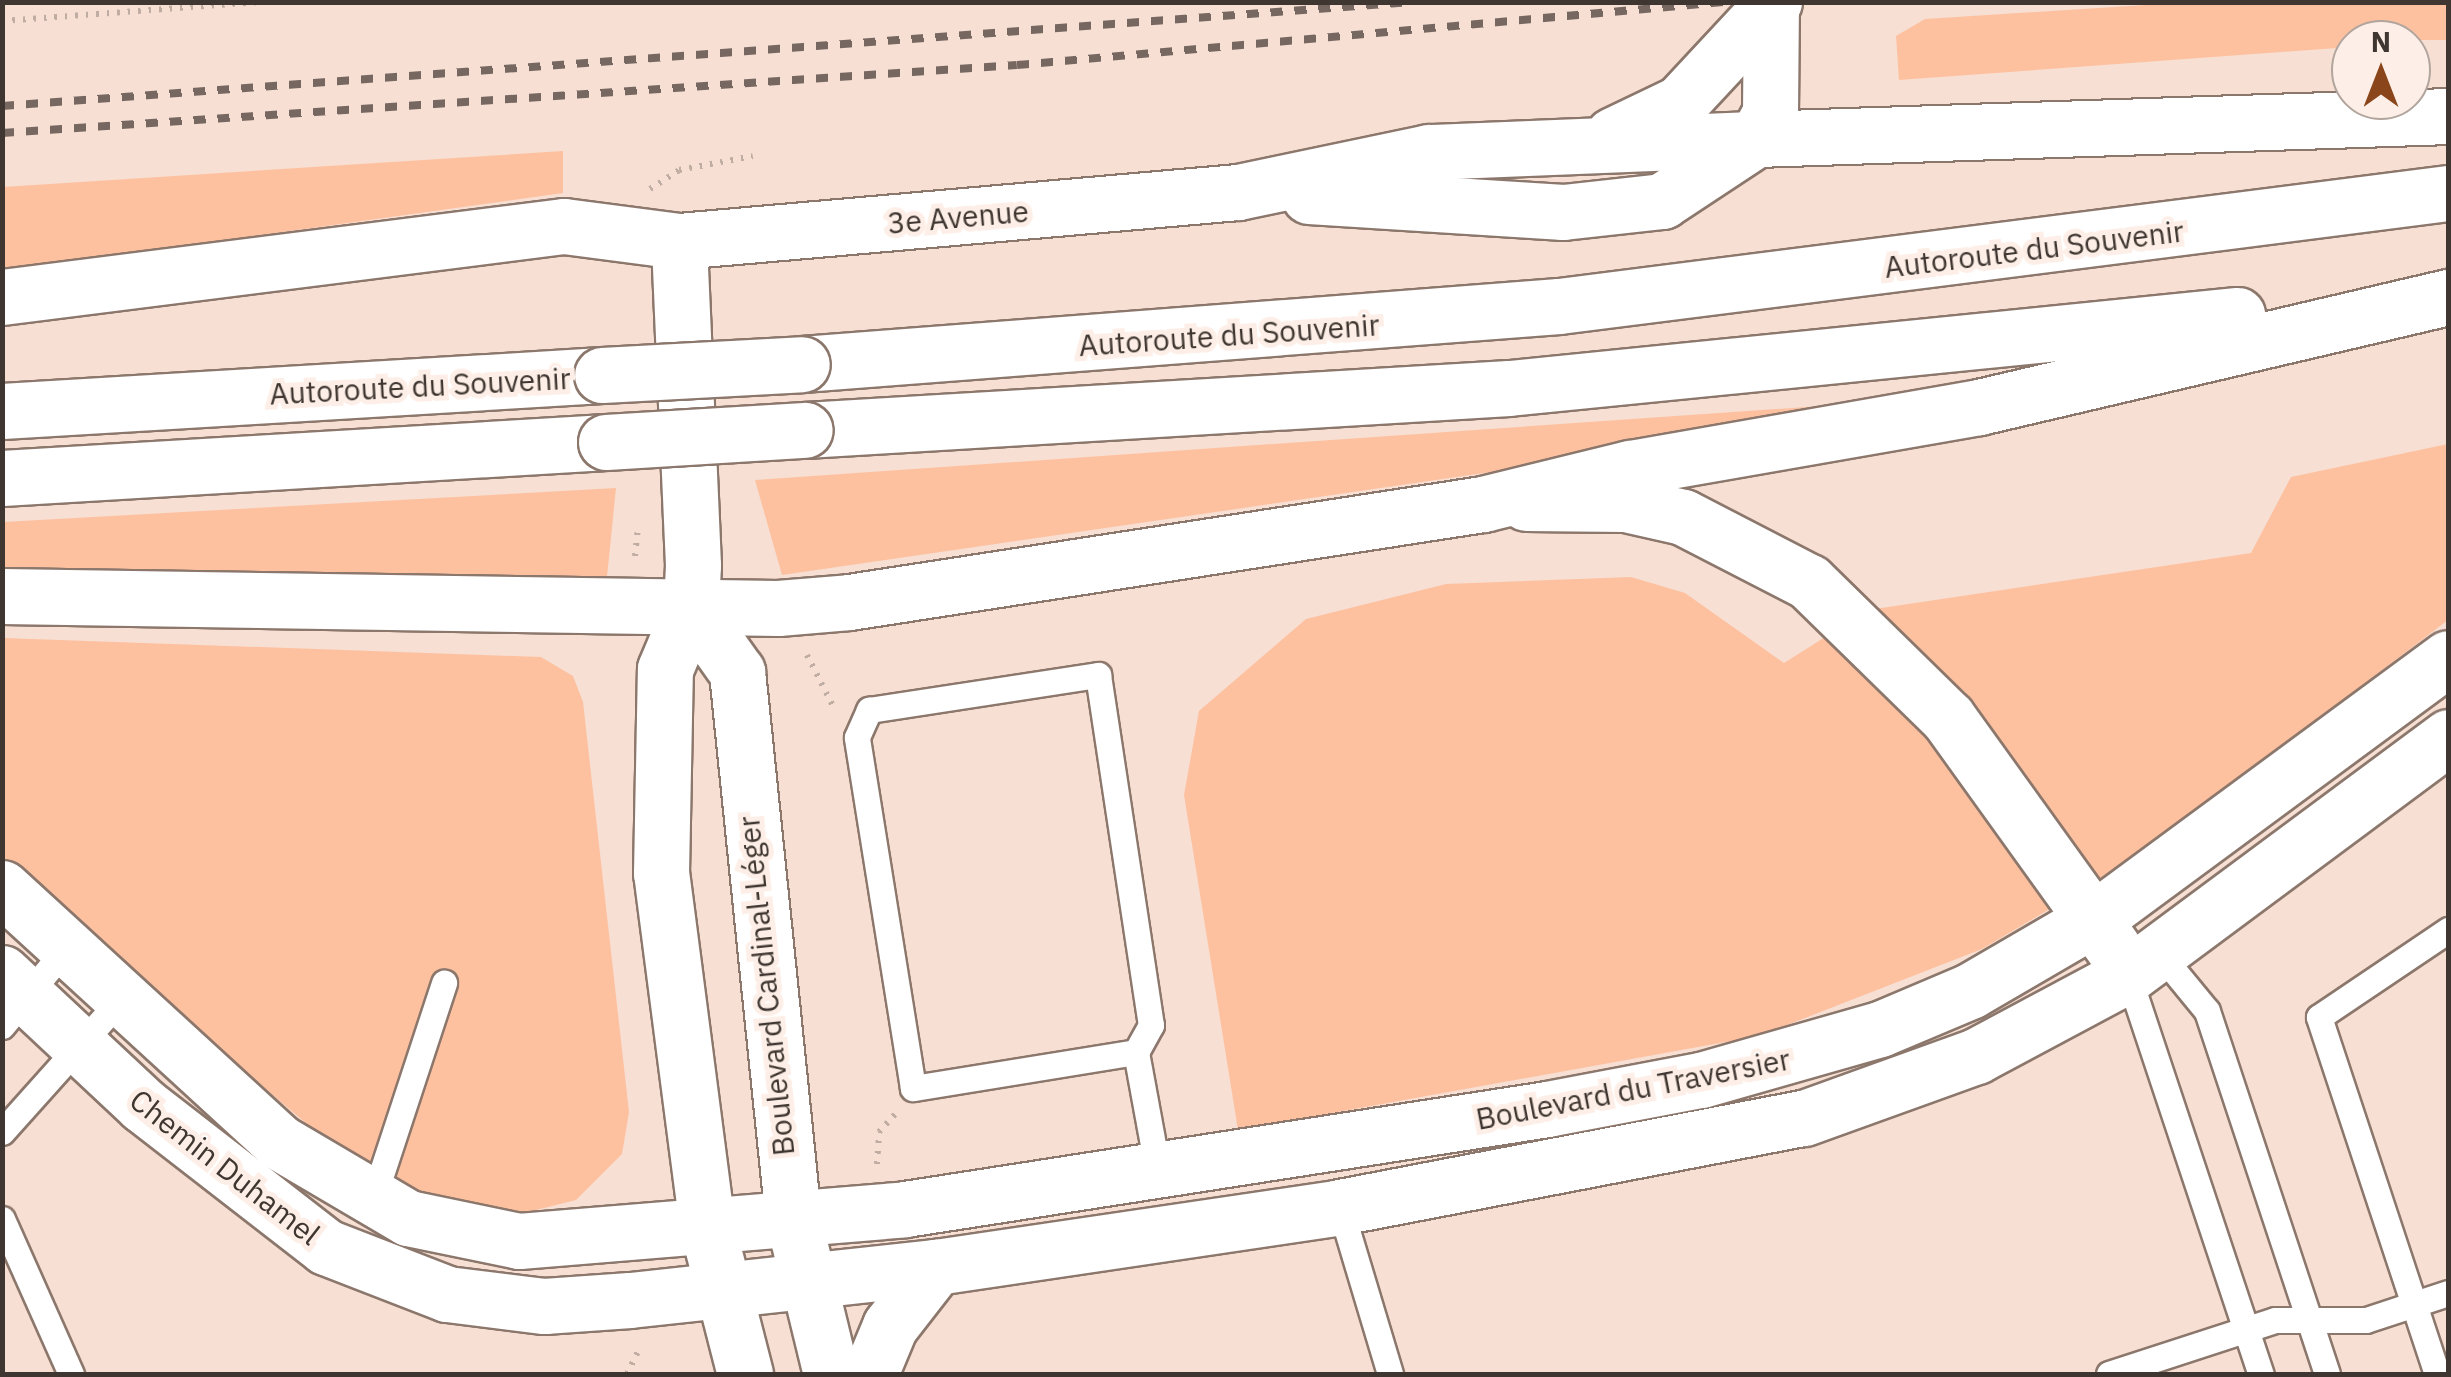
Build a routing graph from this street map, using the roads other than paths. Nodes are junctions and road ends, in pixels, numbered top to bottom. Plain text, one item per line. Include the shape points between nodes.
1 (1772, 5) edge
2 (2448, 116) edge
3 (1756, 140) junction
4 (1588, 145) junction
5 (1238, 192) junction
6 (2448, 193) edge
7 (678, 241) junction
8 (2448, 288) edge
9 (2, 296) edge
10 (2448, 297) edge
11 (2, 411) edge
12 (2, 478) edge
13 (1483, 504) junction
14 (2, 596) edge
15 (692, 607) junction
16 (2448, 658) edge
17 (2448, 737) edge
18 (2, 888) edge
19 (2096, 917) junction
20 (2448, 930) edge
21 (66, 948) junction
22 (2145, 965) junction
23 (444, 983) dead end
24 (11, 998) edge
25 (120, 1000) junction
26 (80, 1045) junction
27 (1136, 1052) junction
28 (2, 1132) edge
29 (1158, 1172) junction
30 (372, 1202) junction
31 (1340, 1207) junction
32 (793, 1218) junction
33 (707, 1226) junction
34 (7, 1234) edge
35 (936, 1267) junction
36 (805, 1280) junction
37 (720, 1290) junction
38 (2448, 1293) edge
39 (2414, 1304) junction
40 (2308, 1320) junction
41 (2246, 1329) junction
42 (71, 1374) edge
43 (744, 1374) edge
44 (831, 1374) edge
45 (870, 1374) edge
46 (1390, 1374) edge
47 (2109, 1374) edge
48 (2261, 1374) edge
49 (2327, 1374) edge
50 (2438, 1374) edge

1 - 3 main road, 3e Avenue via 1770,113
1 - 4 main road, 3e Avenue via 1680,103
2 - 3 main road
3 - 4 main road, 3e Avenue
3 - 5 main road, 3e Avenue via 1692,188 1623,210
4 - 5 main road, 3e Avenue via 1429,152
5 - 7 main road, 3e Avenue
6 - 11 main road, Autoroute du Souvenir, bridge via 1560,306 802,364
7 - 9 main road, 3e Avenue via 564,226
7 - 15 main road
8 - 12 main road, bridge via 1634,378
10 - 13 main road via 1979,407 1630,468
13 - 15 main road via 849,602
13 - 19 main road via 1658,510 1729,534 1809,582 1948,718
14 - 15 main road
15 - 32 main road, Boulevard Cardinal-Léger via 737,672
15 - 33 main road via 665,669 657,805
16 - 19 main road, Boulevard du Traversier
17 - 22 main road, Boulevard du Traversier
18 - 21 main road, Chemin Duhamel
19 - 22 main road
19 - 29 main road, Boulevard du Traversier via 1970,991 1800,1056 1547,1110
20 - 39 lane via 2319,1017
21 - 24 lane
21 - 25 main road, Chemin Duhamel
22 - 31 main road, Boulevard du Traversier via 1976,1056 1804,1118
22 - 40 lane via 2207,1011
22 - 41 lane
23 - 30 lane
24 - 26 main road, Chemin Duhamel
25 - 26 lane
25 - 30 main road, Chemin Duhamel via 279,1142
26 - 28 lane
26 - 37 main road, Chemin Duhamel via 270,1210 363,1266 496,1302
27 - 27 lane via 1151,1026 1098,674 868,710 857,737 913,1088
27 - 29 lane
29 - 32 main road, Boulevard du Traversier
30 - 33 main road, Chemin Duhamel via 444,1230 519,1242
31 - 35 main road, Boulevard du Traversier
31 - 46 lane
32 - 33 main road, Boulevard du Traversier
32 - 36 main road, Boulevard Cardinal-Léger
33 - 37 main road
34 - 42 lane
35 - 36 main road, Boulevard du Traversier
35 - 45 main road via 890,1326
36 - 37 main road, Boulevard du Traversier
36 - 44 main road, Boulevard Cardinal-Léger
37 - 43 main road
38 - 39 lane
39 - 40 lane via 2366,1320
39 - 50 lane
40 - 41 lane
40 - 49 lane
41 - 47 lane
41 - 48 lane

